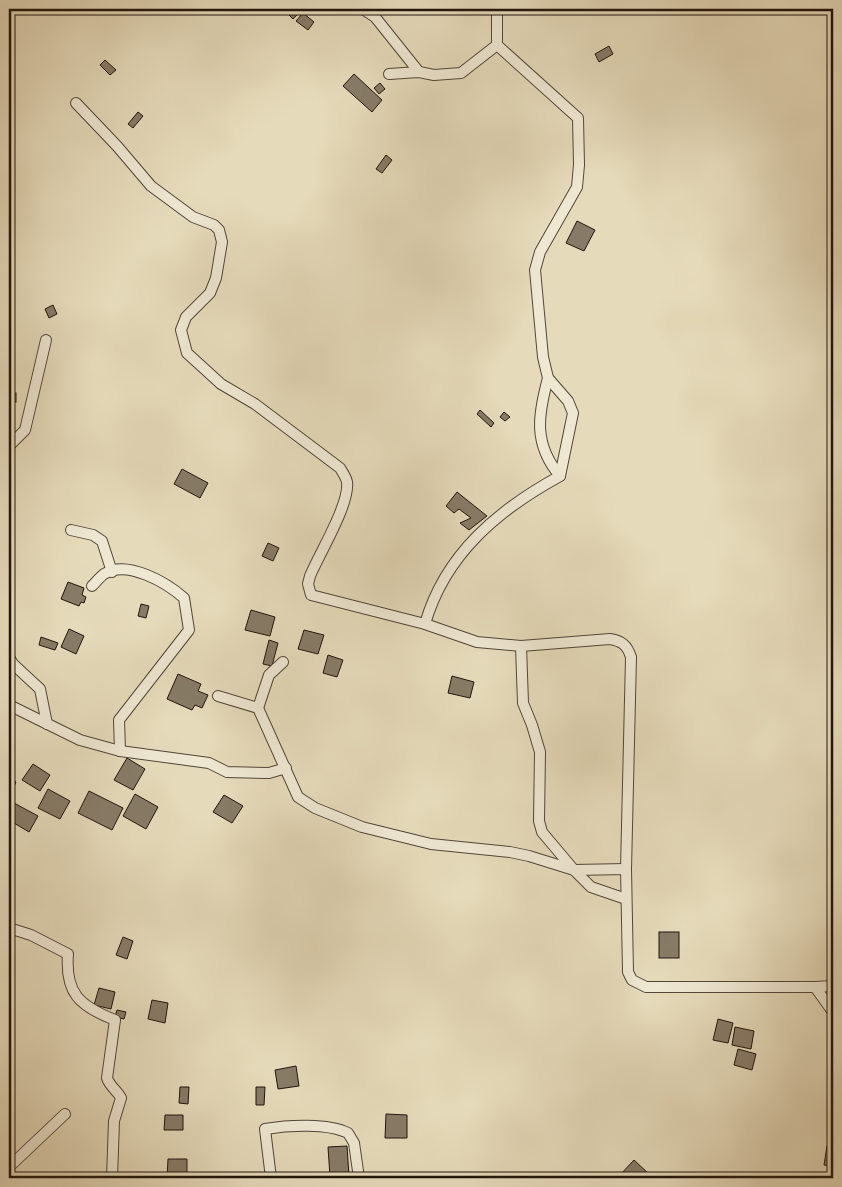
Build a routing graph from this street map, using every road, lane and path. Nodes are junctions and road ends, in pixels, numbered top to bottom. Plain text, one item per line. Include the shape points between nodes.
1 (363, 9) edge
2 (497, 9) edge
3 (497, 45) junction
4 (420, 72) junction
5 (389, 74) dead end
6 (76, 103) dead end
7 (46, 340) dead end
8 (548, 378) junction
9 (9, 446) edge
10 (560, 476) junction
11 (71, 530) dead end
12 (112, 572) junction
13 (92, 586) dead end
14 (425, 624) junction
15 (521, 646) junction
16 (9, 657) edge
17 (283, 662) dead end
18 (218, 696) dead end
19 (9, 705) edge
20 (258, 708) junction
21 (47, 724) junction
22 (120, 751) junction
23 (286, 768) junction
24 (626, 869) junction
25 (574, 870) junction
26 (626, 899) junction
27 (9, 928) edge
28 (833, 986) edge
29 (815, 987) junction
30 (833, 1012) edge
31 (64, 1114) dead end
32 (9, 1167) edge
33 (112, 1178) edge
34 (271, 1178) edge
35 (359, 1178) edge

1 - 4 street via 375,17
2 - 3 street
3 - 4 street via 461,73 434,75
3 - 8 street via 578,118 577,187 540,252 535,270
4 - 5 street
6 - 14 street via 151,186 193,217 219,230 222,242 210,294 186,317 181,330 187,353 221,384 273,417 340,468 344,475 347,483 339,515 310,576 311,595
7 - 9 street via 25,430
8 - 10 street via 540,408 542,444 544,454
8 - 10 street via 568,401 573,413
10 - 14 street via 501,512 464,548 439,588
11 - 12 street via 102,540
12 - 13 street via 104,574
12 - 22 street via 122,569 142,574 173,588 184,598 189,630 119,720
14 - 15 street via 477,642
15 - 24 street via 610,639 621,641 628,647 632,657
15 - 25 street via 522,704 540,752 539,821 542,832
16 - 21 street via 40,689
17 - 20 street via 269,675
18 - 20 street
19 - 21 street
20 - 23 street
21 - 22 street via 80,740
22 - 23 street via 209,763 227,772 269,773
23 - 25 street via 298,797 315,808 362,827 431,844 510,852
24 - 25 street
24 - 26 street
25 - 26 street via 591,887
26 - 29 street via 628,972 638,984 646,987
27 - 33 street via 68,954 66,974 79,1000 115,1020 107,1078 121,1098 114,1121
28 - 29 street
29 - 30 street
31 - 32 street
34 - 35 street via 265,1129 283,1126 348,1132 354,1143

